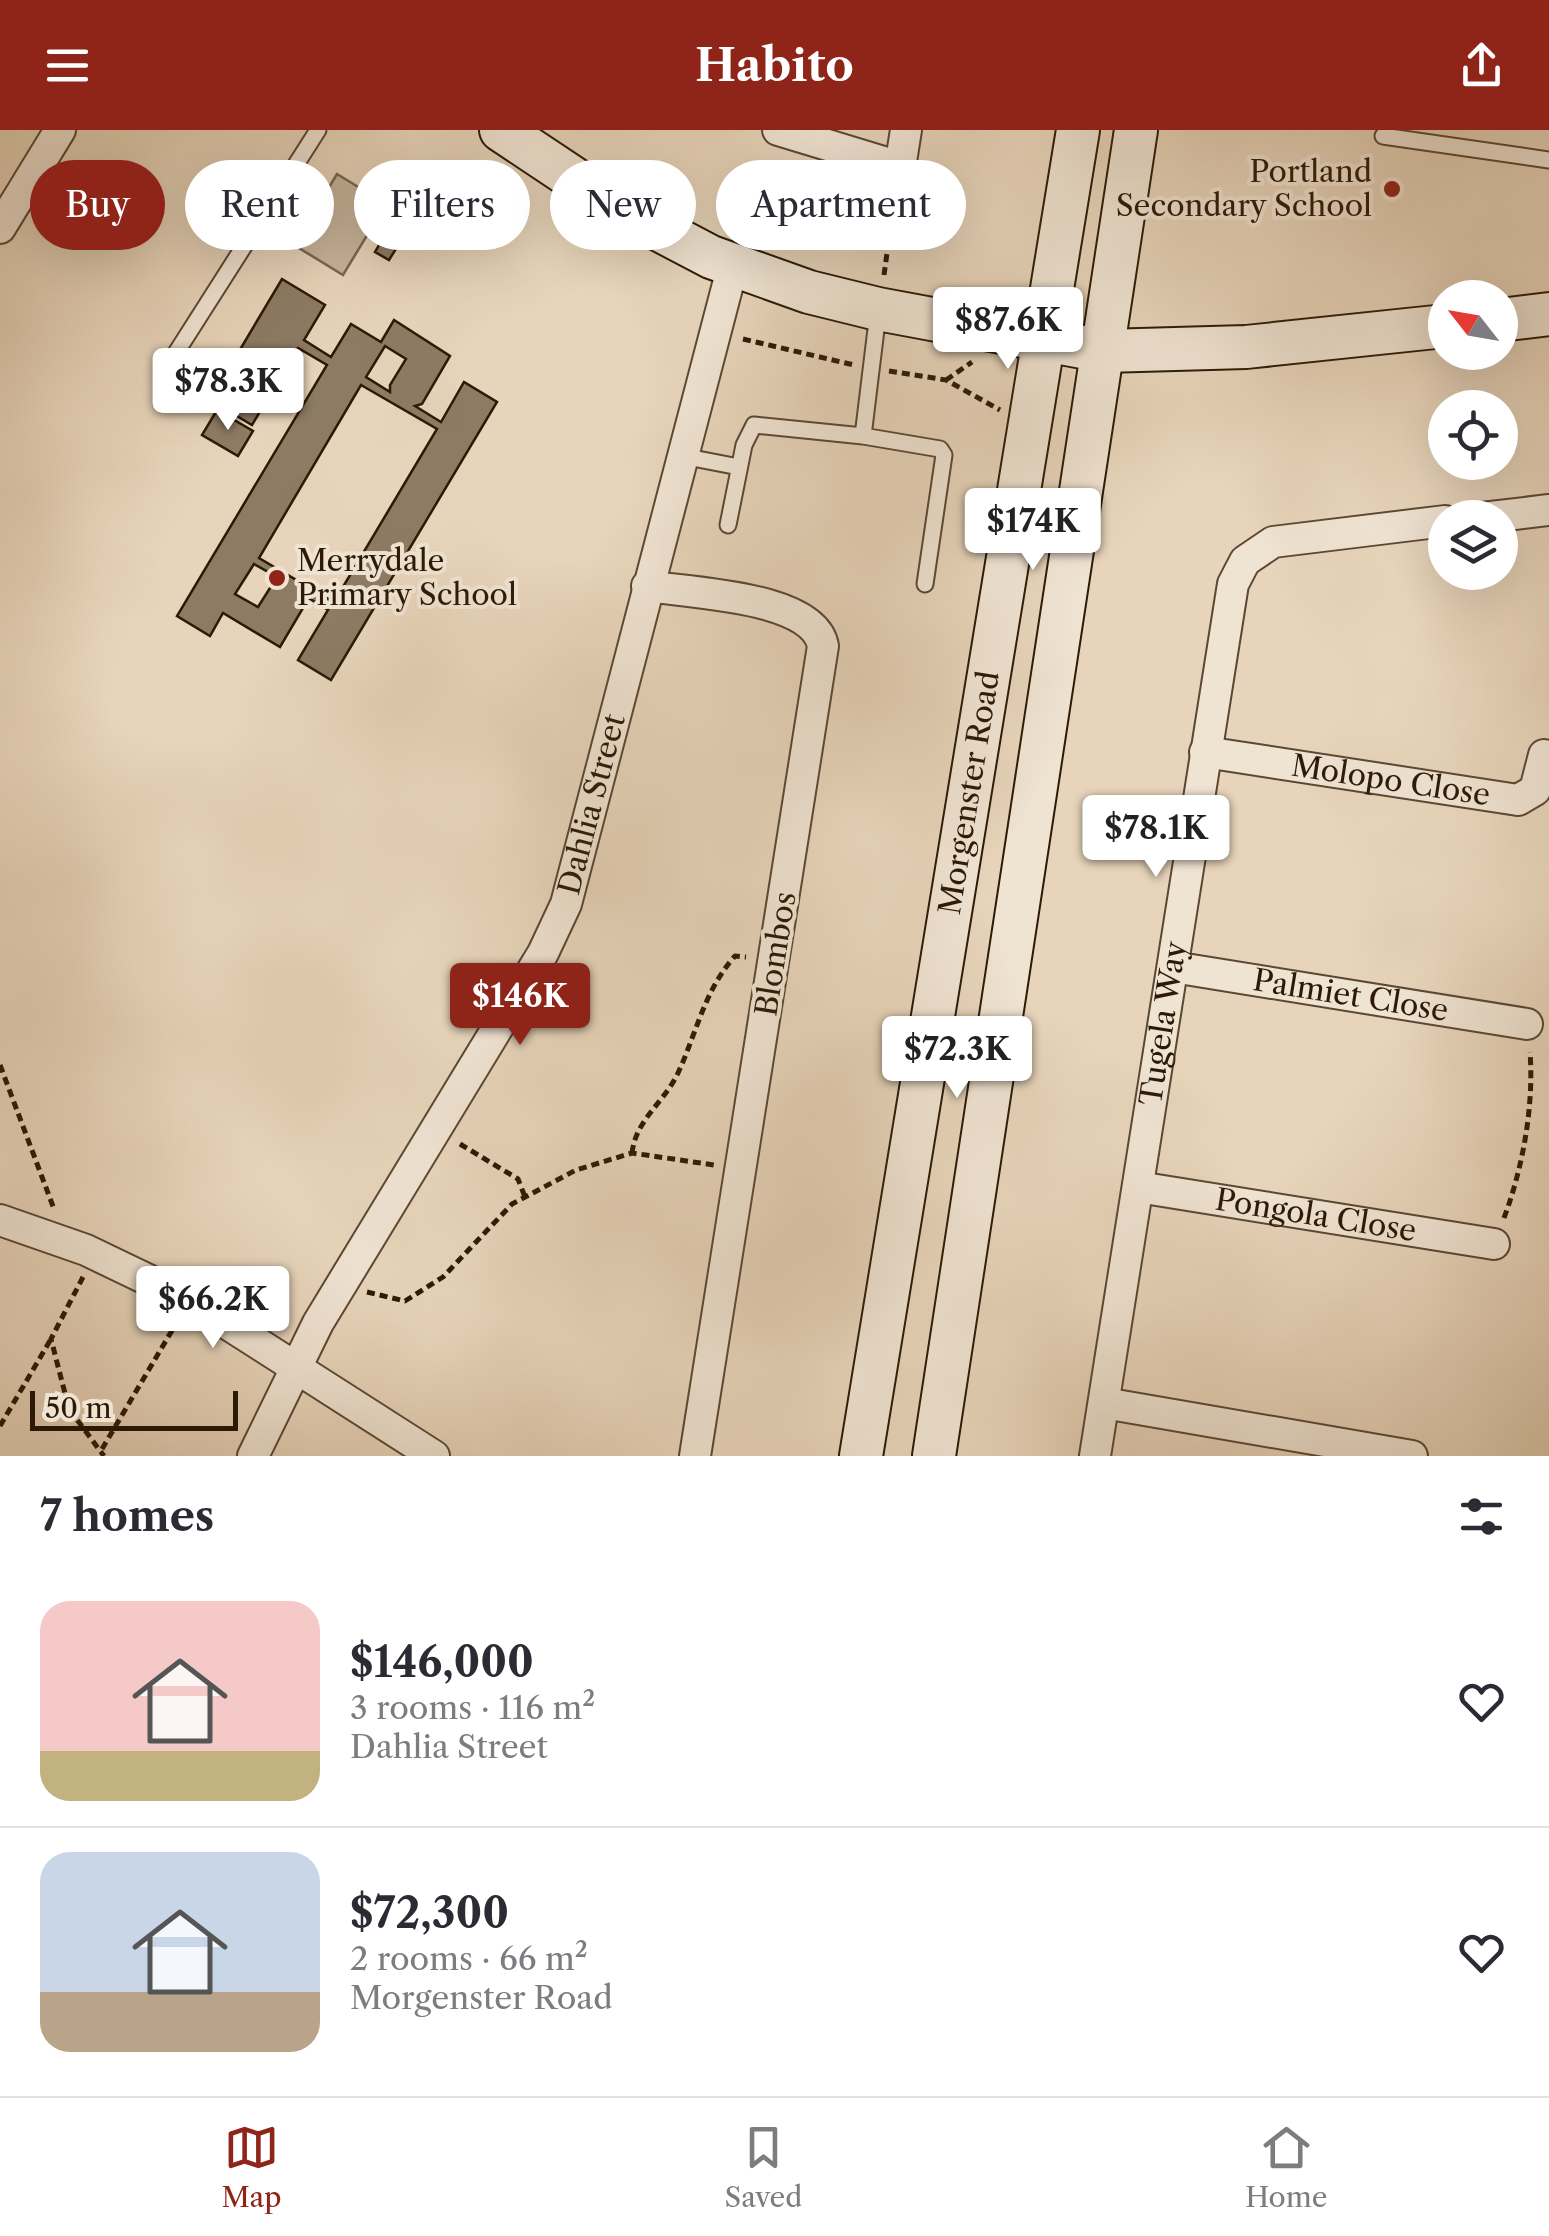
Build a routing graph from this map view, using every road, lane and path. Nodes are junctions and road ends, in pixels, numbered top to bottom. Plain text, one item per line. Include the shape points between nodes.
1 (60, 130) edge
2 (318, 130) edge
3 (501, 130) edge
4 (778, 130) edge
5 (906, 130) edge
6 (1078, 130) edge
7 (1136, 130) edge
8 (1383, 136) dead end
9 (877, 160) edge
10 (901, 160) edge
11 (1549, 160) edge
12 (0, 228) edge
13 (887, 250) edge
14 (733, 266) junction
15 (878, 309) junction
16 (1549, 314) edge
17 (1518, 318) edge
18 (1428, 328) edge
19 (1042, 342) junction
20 (1104, 351) junction
21 (984, 354) dead end
22 (174, 356) dead end
23 (946, 380) dead end
24 (863, 436) junction
25 (682, 456) junction
26 (739, 467) junction
27 (1549, 510) edge
28 (1518, 514) edge
29 (1428, 523) edge
30 (728, 526) dead end
31 (924, 584) dead end
32 (646, 586) junction
33 (1205, 752) junction
34 (1544, 755) dead end
35 (775, 961) junction
36 (1173, 967) junction
37 (1527, 1024) joint
38 (0, 1065) edge
39 (435, 1128) junction
40 (632, 1153) junction
41 (742, 1170) junction
42 (1138, 1186) junction
43 (525, 1197) junction
44 (0, 1220) edge
45 (42, 1234) junction
46 (1494, 1244) joint
47 (86, 1250) junction
48 (342, 1283) junction
49 (190, 1300) junction
50 (51, 1339) junction
51 (292, 1367) junction
52 (1104, 1403) junction
53 (0, 1426) edge
54 (103, 1452) edge
55 (253, 1456) edge
56 (434, 1456) edge
57 (695, 1456) edge
58 (861, 1456) edge
59 (934, 1456) edge
60 (1095, 1456) edge
61 (1412, 1456) edge

1 - 12 street
2 - 22 lane
3 - 14 main road via 618,208
4 - 9 street
5 - 10 street
6 - 19 main road, Morgenster Road
7 - 20 main road, Morgenster Road
8 - 11 lane
13 - 15 path
14 - 15 main road
14 - 25 street, Dahlia Street
15 - 19 main road
15 - 24 lane
16 - 17 main road
18 - 20 main road via 1246,347
19 - 20 main road
19 - 58 main road, Morgenster Road
20 - 59 main road, Morgenster Road
21 - 23 path
24 - 26 lane via 760,424 750,428
24 - 31 lane via 944,456
25 - 26 lane
25 - 32 street, Dahlia Street
26 - 30 lane
27 - 28 street
29 - 33 street, Tugela Way via 1284,539 1244,561 1230,598
32 - 35 street, Blombos via 790,610 813,622 821,635
32 - 39 street, Dahlia Street via 566,904
33 - 34 street, Molopo Close via 1518,800 1535,790
33 - 36 street, Tugela Way
35 - 40 path via 735,956 713,981 676,1077 635,1133
35 - 41 street, Blombos
36 - 37 street, Palmiet Close
36 - 42 street, Tugela Way
37 - 46 path via 1532,1078 1517,1184
38 - 45 path via 54,1211
39 - 43 path via 518,1179
39 - 48 street, Dahlia Street
40 - 41 path
40 - 43 path via 576,1170
41 - 57 street, Blombos
42 - 46 street, Pongola Close
42 - 52 street, Tugela Way
43 - 48 path via 444,1278 404,1301
44 - 45 street
45 - 47 street
47 - 49 street
47 - 50 path via 82,1282
48 - 51 street, Dahlia Street
49 - 51 street
49 - 54 path
50 - 53 path
50 - 54 path via 69,1409
51 - 55 street, Dahlia Street
51 - 56 street
52 - 60 street, Tugela Way
52 - 61 street

